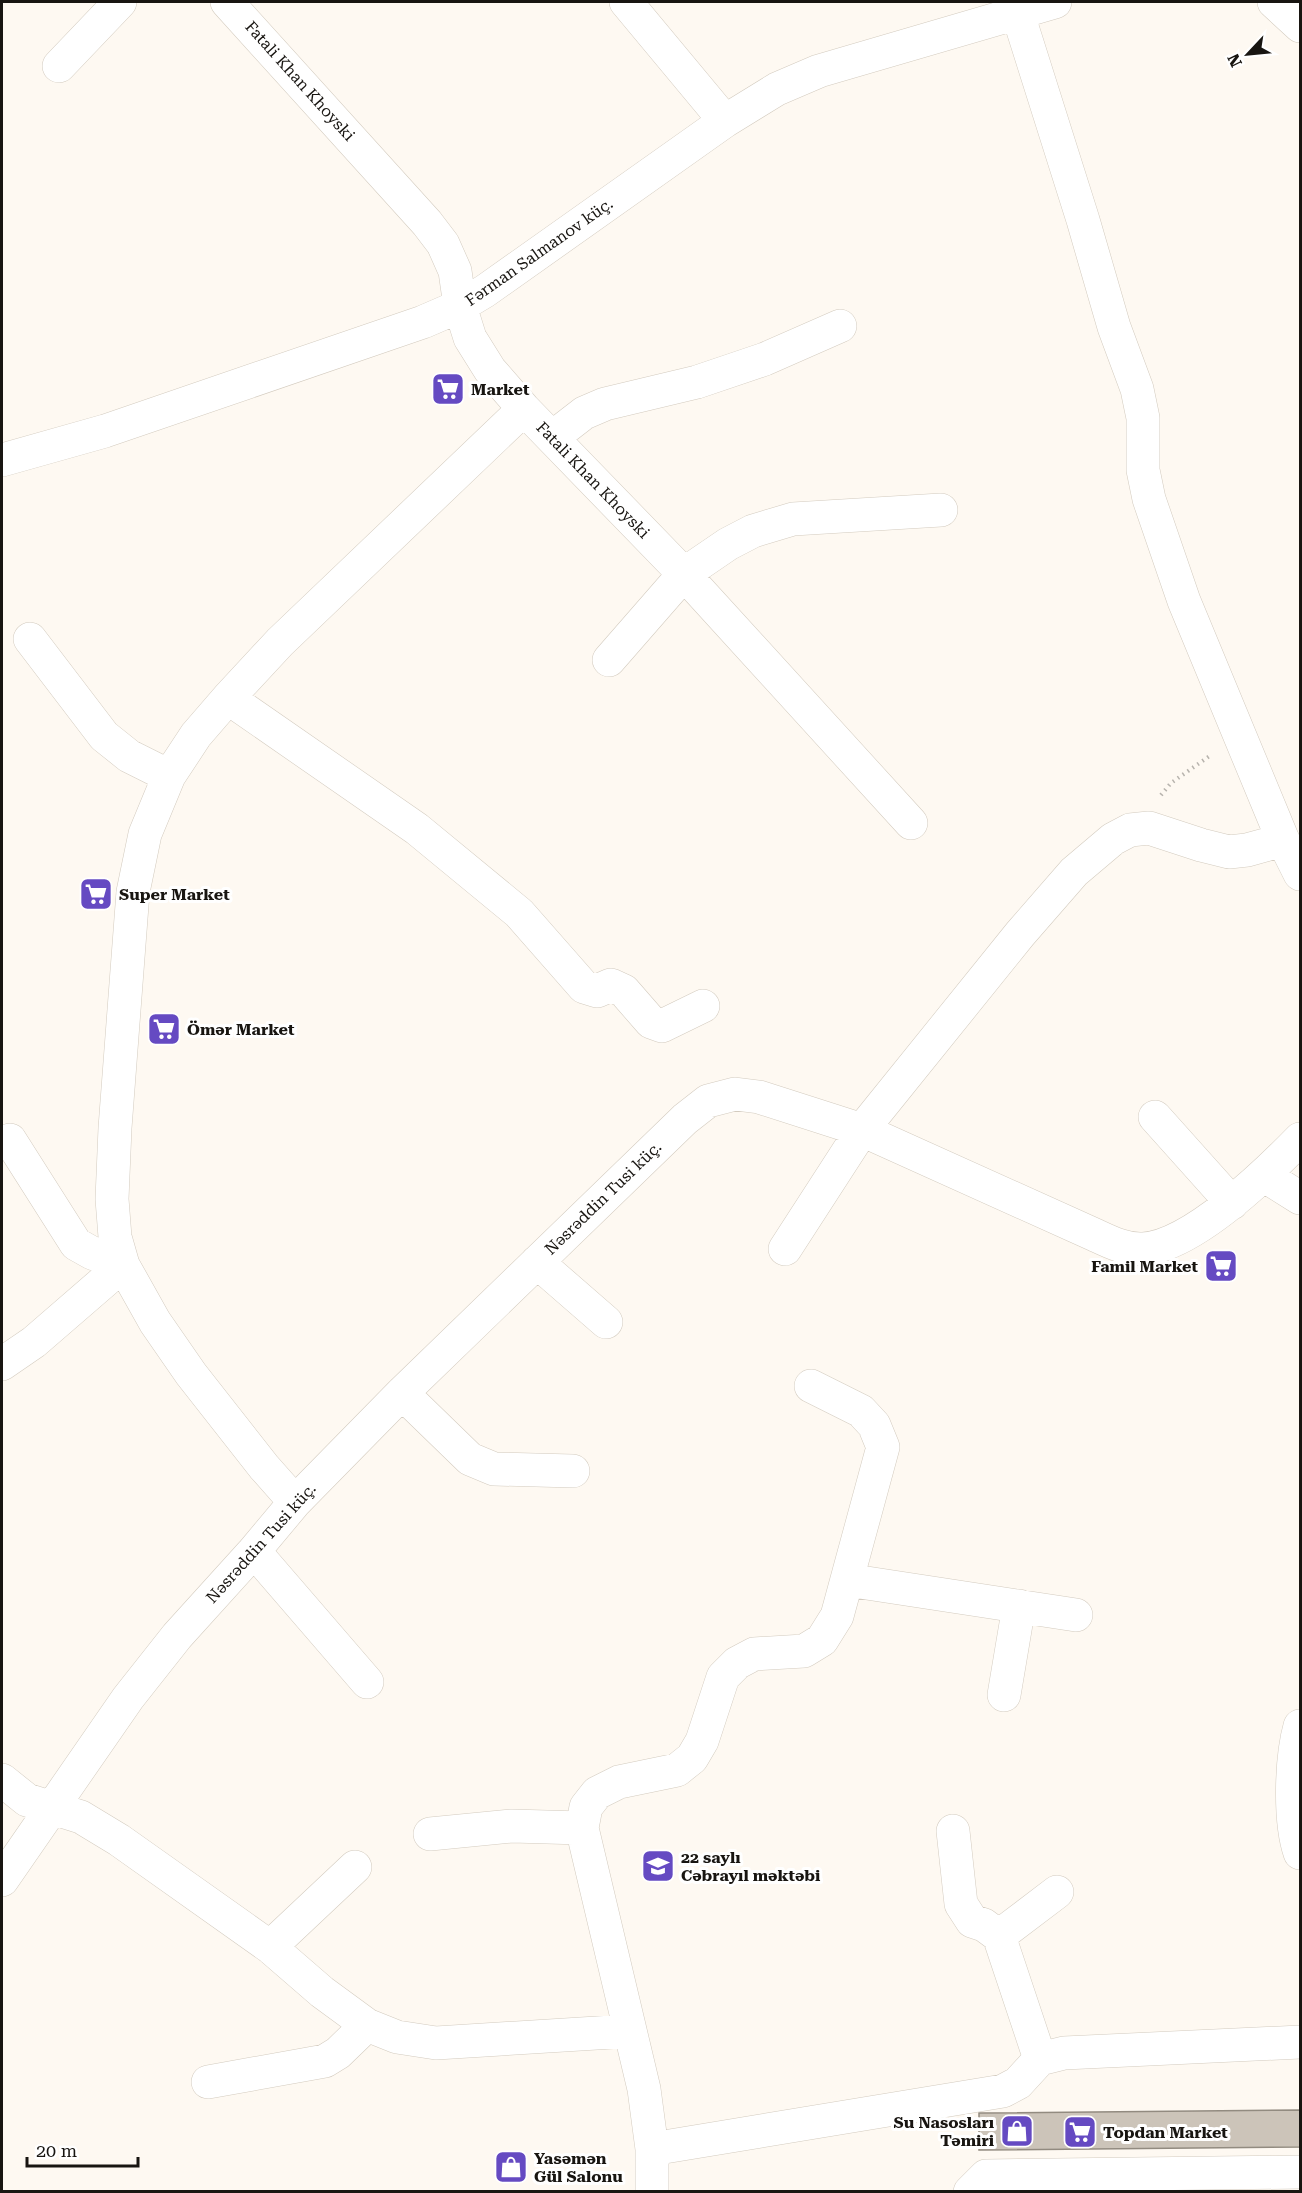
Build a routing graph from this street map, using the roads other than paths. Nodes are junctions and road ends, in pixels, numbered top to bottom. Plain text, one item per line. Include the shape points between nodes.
1 (120, 2) edge
2 (227, 2) edge
3 (626, 2) edge
4 (1052, 2) edge
5 (1274, 2) edge
6 (1017, 11) junction
7 (1300, 27) edge
8 (59, 66) dead end
9 (725, 121) junction
10 (460, 306) junction
11 (840, 326) dead end
12 (524, 409) junction
13 (553, 437) junction
14 (2, 460) edge
15 (941, 510) dead end
16 (684, 574) junction
17 (30, 639) dead end
18 (609, 660) dead end
19 (228, 698) junction
20 (169, 776) junction
21 (911, 823) dead end
22 (1283, 840) junction
23 (1300, 874) edge
24 (703, 1006) dead end
25 (1155, 1117) dead end
26 (862, 1130) junction
27 (1300, 1139) edge
28 (10, 1140) dead end
29 (1265, 1176) junction
30 (1300, 1198) edge
31 (1232, 1203) junction
32 (785, 1249) dead end
33 (537, 1262) junction
34 (123, 1264) junction
35 (606, 1322) dead end
36 (2, 1364) edge
37 (811, 1386) dead end
38 (402, 1393) junction
39 (573, 1471) dead end
40 (295, 1502) junction
41 (254, 1551) junction
42 (847, 1580) junction
43 (1019, 1606) junction
44 (1076, 1615) dead end
45 (367, 1682) dead end
46 (1004, 1695) dead end
47 (1300, 1726) edge
48 (2, 1780) edge
49 (51, 1807) junction
50 (582, 1828) junction
51 (953, 1831) dead end
52 (430, 1833) dead end
53 (1300, 1852) edge
54 (356, 1867) dead end
55 (2, 1880) edge
56 (1057, 1892) dead end
57 (999, 1935) junction
58 (270, 1947) junction
59 (367, 2025) junction
60 (629, 2031) junction
61 (1300, 2042) edge
62 (1040, 2059) junction
63 (208, 2082) dead end
64 (652, 2149) junction
65 (1300, 2172) edge
66 (652, 2192) edge
67 (970, 2192) edge

1 - 8 street
2 - 10 street, Fatali Khan Khoyski via 427,223 443,244 454,272
3 - 9 street
4 - 6 street, Fərman Salmanov küç.
5 - 7 street
6 - 9 street, Fərman Salmanov küç. via 819,71 777,89
6 - 22 street via 1114,327 1137,389 1149,499 1184,601
9 - 10 street, Fərman Salmanov küç.
10 - 12 street, Fatali Khan Khoyski via 470,338 490,370
10 - 14 street, Fərman Salmanov küç. via 105,431
11 - 13 street via 765,359 697,382 605,404 584,413
12 - 13 street, Fatali Khan Khoyski
12 - 19 street via 280,642
13 - 16 street, Fatali Khan Khoyski
15 - 16 street via 793,519 753,531
16 - 18 street
16 - 21 street, Fatali Khan Khoyski
17 - 20 street via 104,736 129,756
19 - 20 street via 196,735
19 - 24 street via 417,830 519,914 584,987 597,991 611,985 624,991 651,1022 662,1026
20 - 34 street via 145,834 132,892 112,1199 115,1237
22 - 23 street
22 - 26 street via 1229,852 1149,828 1130,830 1113,839 1074,872 1020,934
25 - 31 street
26 - 31 street, Nəsrəddin Tusi küç. via 1121,1246 1160,1246
26 - 32 street
26 - 33 street, Nəsrəddin Tusi küç. via 759,1097 735,1094 708,1101
27 - 29 street, Nəsrəddin Tusi küç.
28 - 34 street via 76,1244
29 - 30 street
29 - 31 street, Nəsrəddin Tusi küç.
33 - 35 street
33 - 38 street, Nəsrəddin Tusi küç.
34 - 36 street via 34,1342
34 - 40 street via 155,1322 191,1374
37 - 42 street via 861,1411 874,1425 883,1447
38 - 39 street via 471,1459 494,1469
38 - 40 street, Nəsrəddin Tusi küç.
40 - 41 street, Nəsrəddin Tusi küç.
41 - 45 street
41 - 49 street, Nəsrəddin Tusi küç. via 163,1653
42 - 43 street
42 - 50 street via 837,1616 822,1640 804,1651 754,1654 737,1663 723,1677 702,1741 692,1758 677,1770 619,1782 597,1793 586,1807
43 - 44 street
43 - 46 street
47 - 53 street via 1293,1793
48 - 49 street via 27,1800
49 - 55 street, Nəsrəddin Tusi küç.
49 - 58 street via 81,1817 120,1840
50 - 52 street via 512,1826
50 - 60 street
51 - 57 street via 961,1904 972,1921
54 - 58 street
56 - 57 street
57 - 62 street
58 - 59 street
59 - 60 street via 397,2037 436,2043
59 - 63 street via 325,2061
60 - 64 street via 644,2089
61 - 62 street via 1064,2053
62 - 64 street via 1018,2083 1003,2091
64 - 66 street
65 - 67 street via 986,2176

